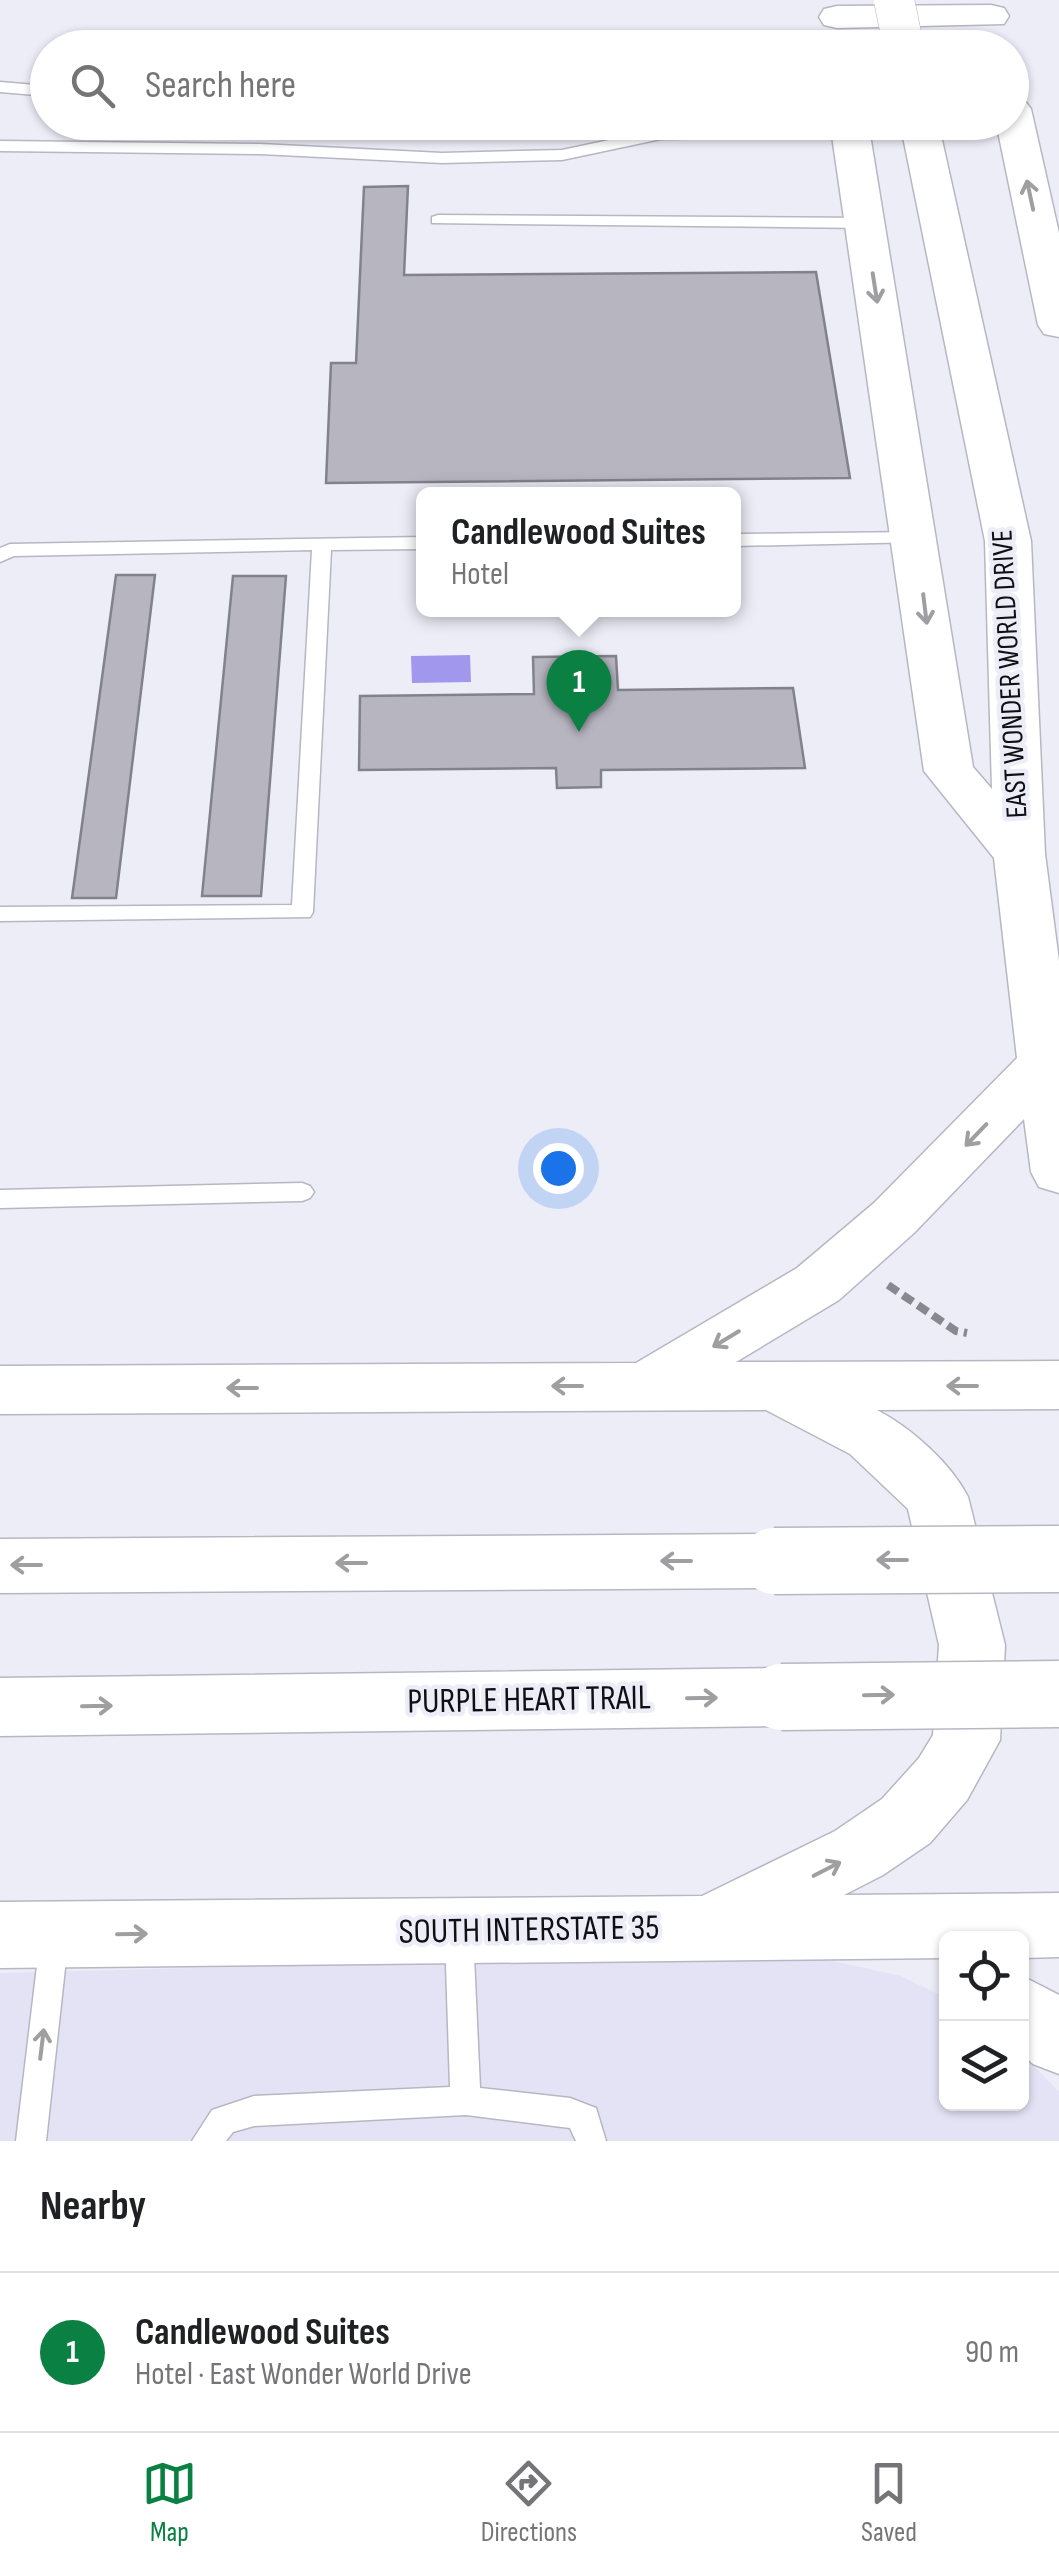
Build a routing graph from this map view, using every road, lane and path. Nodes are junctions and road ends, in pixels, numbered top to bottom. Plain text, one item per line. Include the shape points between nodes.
1 (894, 0) edge
2 (992, 21) edge
3 (837, 22) edge
4 (900, 30) edge
5 (0, 88) edge
6 (30, 90) edge
7 (633, 140) edge
8 (852, 140) edge
9 (923, 140) edge
10 (1019, 140) edge
11 (0, 146) edge
12 (438, 220) dead end
13 (865, 223) junction
14 (1059, 324) edge
15 (916, 538) junction
16 (741, 540) edge
17 (416, 544) edge
18 (322, 545) junction
19 (0, 556) edge
20 (1059, 816) edge
21 (1019, 854) junction
22 (0, 914) edge
23 (1050, 1082) edge
24 (1059, 1172) edge
25 (302, 1192) dead end
26 (0, 1199) edge
27 (883, 1281) dead end
28 (981, 1336) dead end
29 (647, 1386) junction
30 (773, 1386) junction
31 (1059, 1386) edge
32 (0, 1390) edge
33 (1059, 1559) edge
34 (0, 1566) edge
35 (1059, 1694) edge
36 (0, 1707) edge
37 (1059, 1925) edge
38 (708, 1928) junction
39 (458, 1930) junction
40 (28, 1935) edge
41 (922, 1942) edge
42 (1029, 2016) edge
43 (1059, 2040) edge
44 (466, 2101) junction
45 (31, 2141) edge
46 (208, 2141) edge
47 (591, 2141) edge

1 - 4 main road, bridge
2 - 3 main road
5 - 6 lane
7 - 11 lane via 562,155 442,158
8 - 13 main road
9 - 21 main road, EAST WONDER WORLD DRIVE via 1008,541
14 -> 10 main road
12 - 13 lane
13 -> 15 main road
15 - 16 lane
15 -> 21 main road via 949,771
17 - 18 lane
18 - 19 lane via 10,550
18 - 22 lane via 302,912
20 - 21 main road
21 - 23 main road, EAST WONDER WORLD DRIVE
23 - 24 main road, EAST WONDER WORLD DRIVE
23 -> 29 main road via 818,1284
25 - 26 lane
27 - 28 path via 956,1331
29 - 30 main road
29 -> 32 main road
31 -> 30 main road
38 -> 30 main road via 859,1853 906,1821 966,1740 972,1645 937,1497 872,1436
33 -> 34 main road, bridge
36 -> 35 main road, PURPLE HEART TRAIL, bridge
37 - 41 main road, SOUTH INTERSTATE 35
38 - 39 main road, SOUTH INTERSTATE 35
38 - 41 main road, SOUTH INTERSTATE 35
40 -> 39 main road, SOUTH INTERSTATE 35
39 - 44 lane
45 -> 40 lane
42 - 43 main road
44 - 46 lane via 254,2111 223,2120
44 - 47 lane via 570,2113 585,2118

